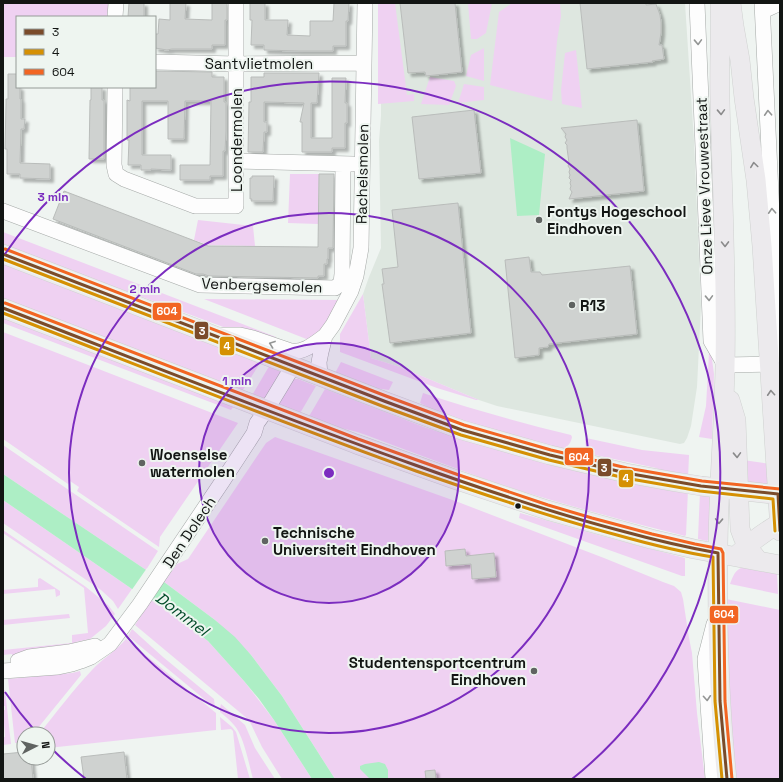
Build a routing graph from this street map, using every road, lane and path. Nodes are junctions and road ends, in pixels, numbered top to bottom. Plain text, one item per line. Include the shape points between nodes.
1 (116, 3) edge
2 (236, 3) edge
3 (365, 3) edge
4 (697, 3) edge
5 (711, 3) edge
6 (720, 3) edge
7 (731, 3) edge
8 (741, 3) edge
9 (780, 3) edge
10 (762, 7) edge
11 (116, 16) edge
12 (740, 60) junction
13 (156, 62) edge
14 (364, 63) junction
15 (236, 64) junction
16 (720, 73) junction
17 (115, 88) edge
18 (775, 149) edge
19 (236, 161) junction
20 (343, 164) junction
21 (362, 164) junction
22 (3, 211) edge
23 (3, 254) edge
24 (3, 308) edge
25 (779, 320) edge
26 (214, 335) junction
27 (326, 336) junction
28 (775, 360) edge
29 (293, 366) junction
30 (725, 374) junction
31 (320, 376) junction
32 (262, 416) junction
33 (777, 430) edge
34 (778, 462) edge
35 (720, 488) junction
36 (739, 490) junction
37 (779, 495) edge
38 (780, 523) edge
39 (780, 531) edge
40 (739, 554) junction
41 (780, 565) edge
42 (138, 602) junction
43 (718, 607) junction
44 (3, 663) edge
45 (3, 671) edge
46 (713, 779) edge
47 (727, 779) edge

1 - 11 street
2 - 15 street, Loondermolen
3 - 14 street, Rachelsmolen
4 -> 30 street, Onze Lieve Vrouwestraat via 712,340
5 - 16 main road via 712,28
6 - 16 main road, Onze Lieve Vrouwestraat
7 - 12 main road
8 - 12 main road
9 - 10 street
18 -> 10 street
28 -> 12 main road
13 - 15 street, Santvlietmolen
14 - 15 street, Santvlietmolen
14 - 21 street, Rachelsmolen
15 - 19 street, Loondermolen
16 -> 30 main road, Onze Lieve Vrouwestraat
17 - 19 street, Loondermolen via 114,165 116,174 124,179 195,206 236,206
25 -> 18 street
19 - 20 street
20 - 21 street
20 - 22 street, Venbergsemolen via 342,274 341,283 336,288 200,285
21 - 27 street, Rachelsmolen via 361,248 356,276 351,291
23 - 26 main road
24 - 32 main road
25 - 28 street
27 -> 26 street, Rachelsmolen via 309,347 296,351 240,335
26 - 29 main road
27 - 31 street, Rachelsmolen via 319,362
28 - 30 street
33 -> 28 main road
29 - 31 main road
29 - 32 street
30 - 35 main road, Onze Lieve Vrouwestraat
30 -> 36 main road via 736,420
31 - 35 main road via 442,423 512,445 626,473
32 - 40 main road via 356,444 547,510 694,549
32 - 42 street, Den Dolech via 246,430 165,554 157,573
33 - 34 main road
34 - 37 main road
35 - 36 main road
35 -> 40 main road, Onze Lieve Vrouwestraat
36 - 37 main road
36 - 40 main road via 740,529 743,538
37 - 38 main road
38 - 39 main road
38 - 40 main road
40 - 41 main road
40 - 43 main road, Onze Lieve Vrouwestraat via 718,586
42 - 44 street, Den Dolech via 116,628 95,646
42 - 45 street, Den Dolech via 110,644 91,656 58,666
43 -> 46 street, Onze Lieve Vrouwestraat via 705,659
43 - 47 main road, Onze Lieve Vrouwestraat via 720,701

